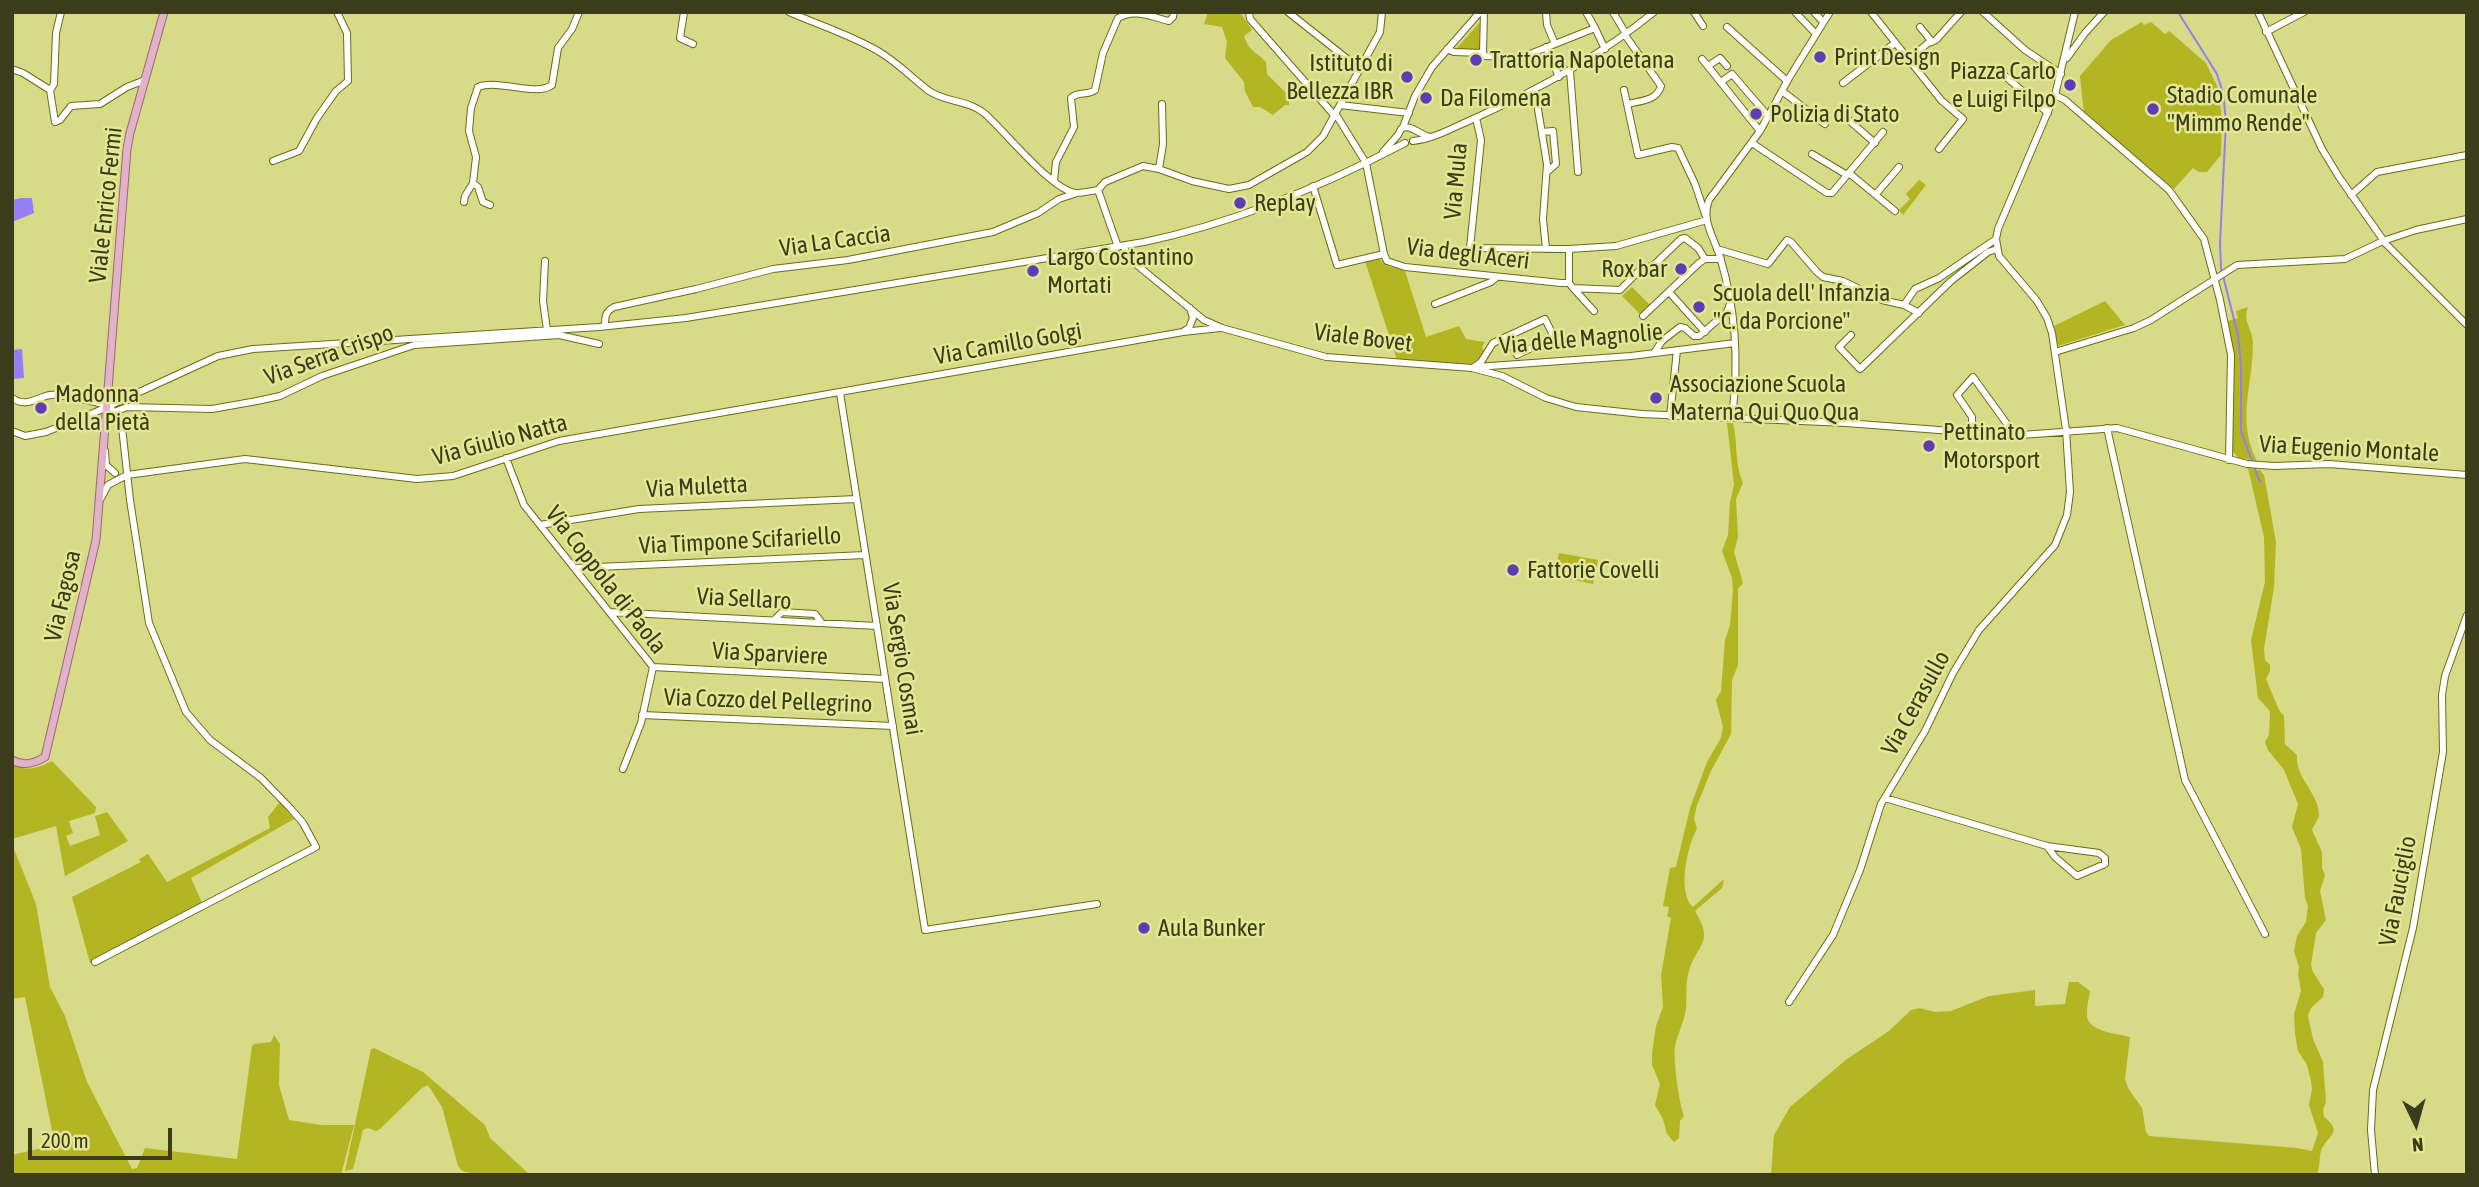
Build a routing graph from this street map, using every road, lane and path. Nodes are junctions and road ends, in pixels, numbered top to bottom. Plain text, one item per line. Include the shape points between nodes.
1 (61, 12) edge
2 (164, 12) edge
3 (337, 12) edge
4 (579, 12) edge
5 (684, 12) edge
6 (789, 12) edge
7 (814, 12) edge
8 (1174, 12) edge
9 (1249, 12) edge
10 (1288, 12) edge
11 (1382, 12) edge
12 (1482, 12) edge
13 (1490, 12) edge
14 (1546, 12) edge
15 (1586, 12) edge
16 (1613, 12) edge
17 (1654, 12) edge
18 (1694, 12) edge
19 (1795, 12) edge
20 (1814, 12) edge
21 (1830, 12) edge
22 (1871, 12) edge
23 (1961, 12) edge
24 (1983, 12) edge
25 (2075, 12) edge
26 (2104, 12) edge
27 (2258, 12) edge
28 (2304, 12) edge
29 (812, 22) junction
30 (1823, 22) junction
31 (1703, 26) dead end
32 (1727, 27) dead end
33 (1920, 27) dead end
34 (1595, 28) junction
35 (2072, 29) junction
36 (2266, 32) junction
37 (2085, 33) junction
38 (1625, 34) junction
39 (1816, 34) junction
40 (1932, 41) junction
41 (2069, 41) junction
42 (1895, 43) junction
43 (692, 44) dead end
44 (1555, 44) junction
45 (2077, 44) junction
46 (1546, 47) junction
47 (1605, 49) junction
48 (1447, 50) junction
49 (1483, 53) junction
50 (1702, 59) dead end
51 (1908, 60) junction
52 (2064, 62) junction
53 (1708, 66) junction
54 (1727, 66) dead end
55 (12, 69) edge
56 (1360, 69) junction
57 (1998, 70) dead end
58 (1570, 71) junction
59 (2061, 74) junction
60 (1559, 77) junction
61 (145, 80) junction
62 (1787, 81) junction
63 (1721, 82) junction
64 (1843, 83) dead end
65 (50, 90) junction
66 (1624, 90) dead end
67 (1782, 90) junction
68 (1535, 91) junction
69 (2055, 95) junction
70 (1756, 102) junction
71 (1162, 104) dead end
72 (1340, 104) junction
73 (1627, 104) junction
74 (1410, 109) junction
75 (1744, 111) junction
76 (2048, 113) junction
77 (1335, 114) junction
78 (1843, 115) dead end
79 (1768, 116) junction
80 (1476, 118) junction
81 (1825, 124) dead end
82 (1403, 127) junction
83 (1413, 130) junction
84 (1760, 131) junction
85 (1542, 132) junction
86 (1883, 132) dead end
87 (1398, 135) junction
88 (1432, 137) junction
89 (1409, 142) junction
90 (1875, 142) junction
91 (1752, 143) junction
92 (1939, 149) dead end
93 (1812, 154) dead end
94 (2467, 155) edge
95 (1380, 156) junction
96 (273, 161) dead end
97 (1366, 163) junction
98 (1899, 167) dead end
99 (1159, 169) junction
100 (1547, 172) junction
101 (1578, 172) dead end
102 (1848, 174) junction
103 (1054, 180) junction
104 (474, 183) junction
105 (1313, 186) junction
106 (1098, 190) junction
107 (1077, 193) junction
108 (1876, 194) junction
109 (2351, 195) junction
110 (464, 202) dead end
111 (490, 205) dead end
112 (1895, 211) dead end
113 (2467, 219) edge
114 (1707, 220) junction
115 (1993, 240) junction
116 (2384, 241) junction
117 (1121, 246) junction
118 (1546, 249) junction
119 (1569, 249) junction
120 (1717, 249) junction
121 (1997, 249) junction
122 (1987, 251) junction
123 (1384, 254) junction
124 (1705, 259) junction
125 (1721, 259) junction
126 (545, 261) dead end
127 (1497, 277) junction
128 (2215, 279) junction
129 (1571, 285) junction
130 (1669, 292) junction
131 (1730, 302) junction
132 (1434, 304) dead end
133 (1904, 305) junction
134 (1189, 306) junction
135 (1594, 311) dead end
136 (1919, 313) junction
137 (1643, 316) dead end
138 (605, 326) junction
139 (2467, 326) edge
140 (1222, 328) junction
141 (547, 330) junction
142 (1183, 332) junction
143 (1705, 332) junction
144 (1851, 335) dead end
145 (1508, 337) junction
146 (1735, 342) junction
147 (599, 344) dead end
148 (1489, 348) junction
149 (1676, 351) junction
150 (2055, 352) junction
151 (1654, 354) junction
152 (1513, 364) junction
153 (1494, 365) junction
154 (1472, 368) junction
155 (1502, 376) junction
156 (840, 393) junction
157 (12, 398) edge
158 (107, 405) junction
159 (114, 412) junction
160 (1670, 416) junction
161 (1732, 417) junction
162 (2107, 428) junction
163 (2066, 430) junction
164 (12, 431) edge
165 (1972, 432) junction
166 (2015, 435) junction
167 (104, 447) junction
168 (506, 458) junction
169 (2229, 460) junction
170 (127, 475) junction
171 (2467, 475) edge
172 (115, 476) junction
173 (102, 477) junction
174 (856, 499) junction
175 (100, 503) junction
176 (540, 525) junction
177 (865, 555) junction
178 (575, 568) junction
179 (610, 612) junction
180 (2467, 615) edge
181 (877, 626) junction
182 (653, 667) junction
183 (885, 679) junction
184 (642, 715) junction
185 (893, 726) junction
186 (12, 760) edge
187 (623, 769) dead end
188 (1885, 798) junction
189 (2047, 846) junction
190 (1097, 904) dead end
191 (2264, 934) dead end
192 (95, 962) dead end
193 (1789, 1002) dead end
194 (2375, 1175) edge

1 - 65 street
2 - 61 main road, Viale Enrico Fermi
3 - 96 street via 347,33 348,82 336,91 299,151
4 - 104 street via 558,48 549,88 478,87 469,131 475,151
5 - 43 street via 680,38
6 - 29 street
7 - 29 street
8 - 103 street via 1170,21 1142,13 1118,18 1103,53 1095,90 1071,99 1074,127 1056,162
9 - 77 street via 1250,19
10 - 56 street
11 - 56 street via 1380,32
12 - 13 street
12 - 48 street
12 - 49 street
14 - 44 street
15 - 34 street
16 - 38 street
17 - 38 street
18 - 31 street
19 - 39 street
20 - 30 street
21 - 30 street
22 - 42 street
23 - 40 street
24 - 59 street via 2025,50
25 - 35 street
26 - 37 street
27 - 36 street
28 - 36 street
29 - 103 street via 876,50 929,91 981,110
30 - 39 street
32 - 62 street
33 - 40 street
34 - 44 street
34 - 47 street
35 - 37 street
35 - 41 street
36 - 109 street via 2322,149
37 - 41 street
37 - 45 street
38 - 47 street
38 - 73 street via 1661,86 1651,99
39 - 62 street
40 - 51 street
41 - 45 street
41 - 52 street
42 - 51 street
42 - 64 street
44 - 46 street
45 - 52 street
46 - 49 street via 1520,58
46 - 60 street
47 - 58 street
48 - 49 street
48 - 74 street via 1422,82
50 - 53 street
51 - 92 street via 1963,119
52 - 59 street
53 - 54 street via 1720,58
53 - 63 street
55 - 65 street
56 - 72 street
57 - 76 street
58 - 60 street
58 - 101 street
59 - 69 street
60 - 68 street
61 - 65 street via 100,104 71,106 54,122
61 - 158 main road, Viale Enrico Fermi via 127,149
62 - 67 street
63 - 70 street via 1732,74
63 - 75 street
66 - 73 street
67 - 79 street
67 - 81 street
68 - 80 street
68 - 85 street
69 - 76 street
69 - 128 street via 2169,190 2204,239
70 - 75 street
70 - 79 street
71 - 99 street
72 - 74 street
72 - 77 street
73 - 114 street via 1638,155 1678,148
74 - 82 street
74 - 83 street
75 - 84 street
76 - 115 street
77 - 97 street
77 - 99 street via 1307,152 1249,186 1229,189
78 - 90 street
79 - 84 street
80 - 88 street
80 - 118 street, Via Mula via 1480,140 1470,248
82 - 83 street
82 - 87 street
83 - 88 street
83 - 89 street via 1415,136
84 - 91 street
85 - 100 street
85 - 100 street via 1553,131 1556,164
86 - 90 street
87 - 89 street
87 - 95 street
88 - 89 street
89 - 95 street
90 - 102 street
91 - 102 street via 1828,192 1837,190
91 - 114 street via 1709,200
93 - 102 street
94 - 109 street via 2377,172
95 - 97 street
97 - 105 street
97 - 123 street, Via degli Aceri
98 - 108 street
99 - 106 street via 1134,169
100 - 118 street
102 - 108 street
103 - 107 street
104 - 110 street
104 - 111 street via 483,202
105 - 117 street via 1219,223
105 - 123 street via 1337,265
106 - 107 street
106 - 117 street
107 - 138 street, Via La Caccia via 993,232 848,260 773,269 614,307 605,316
108 - 112 street
109 - 116 street
113 - 116 street
114 - 119 street via 1616,246
114 - 120 street
115 - 121 street
115 - 122 street
115 - 133 street via 1940,278 1915,289
116 - 128 street via 2332,262 2244,264
116 - 139 street
117 - 134 street via 1132,261
117 - 138 street via 686,318
118 - 119 street
119 - 129 street
120 - 125 street
120 - 133 street via 1768,264 1787,240 1823,276
121 - 122 street
121 - 150 street, Via Cerasullo via 2047,318
122 - 136 street
123 - 127 street, Via degli Aceri via 1387,261 1405,267
124 - 125 street
124 - 129 street, Via degli Aceri via 1685,238 1655,264 1638,271 1620,290
124 - 130 street
125 - 131 street
126 - 141 street
127 - 129 street, Via degli Aceri
127 - 132 street
128 - 150 street via 2134,328
128 - 169 street via 2231,355
129 - 135 street
130 - 137 street
130 - 143 street
131 - 143 street via 1727,312
131 - 146 street
133 - 136 street
134 - 140 street
134 - 142 street via 1193,318
136 - 144 street via 1860,369 1839,347
138 - 141 street
140 - 142 street, Via Camillo Golgi
140 - 154 street, Viale Bovet via 1326,357
141 - 158 street via 253,349 218,356
142 - 156 street, Via Camillo Golgi
143 - 151 street via 1694,336 1681,327 1662,341
145 - 145 street via 1545,319 1554,337 1517,355
145 - 148 street
146 - 149 street, Via delle Magnolie
146 - 161 street
147 - 159 street, Via Serra Crispo via 559,335 414,345 333,372 280,396 212,409 139,407
148 - 153 street via 1488,359
148 - 154 street
149 - 151 street, Via delle Magnolie
149 - 160 street
150 - 163 street, Via Cerasullo
151 - 152 street, Via delle Magnolie
152 - 153 street, Via delle Magnolie
152 - 155 street via 1501,370
153 - 154 street, Via delle Magnolie
154 - 155 street, Viale Bovet
155 - 160 street, Viale Bovet via 1568,405
156 - 168 street, Via Giulio Natta via 559,441
156 - 174 street, Via Sergio Cosmai
157 - 158 street via 21,403 53,395
158 - 159 street
158 - 164 street via 46,432 25,436
158 - 167 main road, Via Fagosa
159 - 170 street via 121,427
160 - 161 street, Viale Bovet
161 - 165 street, Viale Bovet
162 - 163 street, Via Eugenio Montale
162 - 169 street, Via Eugenio Montale
162 - 191 street via 2185,780
163 - 166 street, Via Eugenio Montale
163 - 188 street, Via Cerasullo via 2070,492 2055,545 1979,630
165 - 166 street, Via Eugenio Montale
165 - 166 street via 1972,417 1957,395 1973,377
167 - 172 street via 106,465
167 - 173 main road, Via Fagosa
168 - 170 street, Via Giulio Natta via 431,479 245,458
168 - 176 street, Via Coppola di Paola via 524,505
169 - 171 street, Via Eugenio Montale
170 - 172 street, Via Giulio Natta
170 - 192 street via 149,624 186,712 210,740 261,778 291,809 316,847
172 - 173 street
172 - 175 street
173 - 175 main road, Via Fagosa
174 - 176 street, Via Muletta via 639,509
174 - 177 street, Via Sergio Cosmai
175 - 186 main road, Via Fagosa via 89,577 45,757 35,763
176 - 178 street, Via Coppola di Paola
177 - 178 street, Via Timpone Scifariello
177 - 181 street, Via Sergio Cosmai
178 - 179 street, Via Coppola di Paola
179 - 181 street, Via Sellaro
179 - 182 street, Via Coppola di Paola
180 - 194 street, Via Fauciglio via 2445,677 2444,752 2413,928 2373,1090
181 - 183 street, Via Sergio Cosmai
182 - 183 street, Via Sparviere
182 - 184 street, Via Coppola di Paola
183 - 185 street, Via Sergio Cosmai
184 - 185 street, Via Cozzo del Pellegrino
184 - 187 street, Via Coppola di Paola
185 - 190 street, Via Sergio Cosmai via 925,930
188 - 189 street
188 - 193 street, Via Cerasullo via 1833,935
189 - 189 street via 2077,876 2105,864 2099,853

